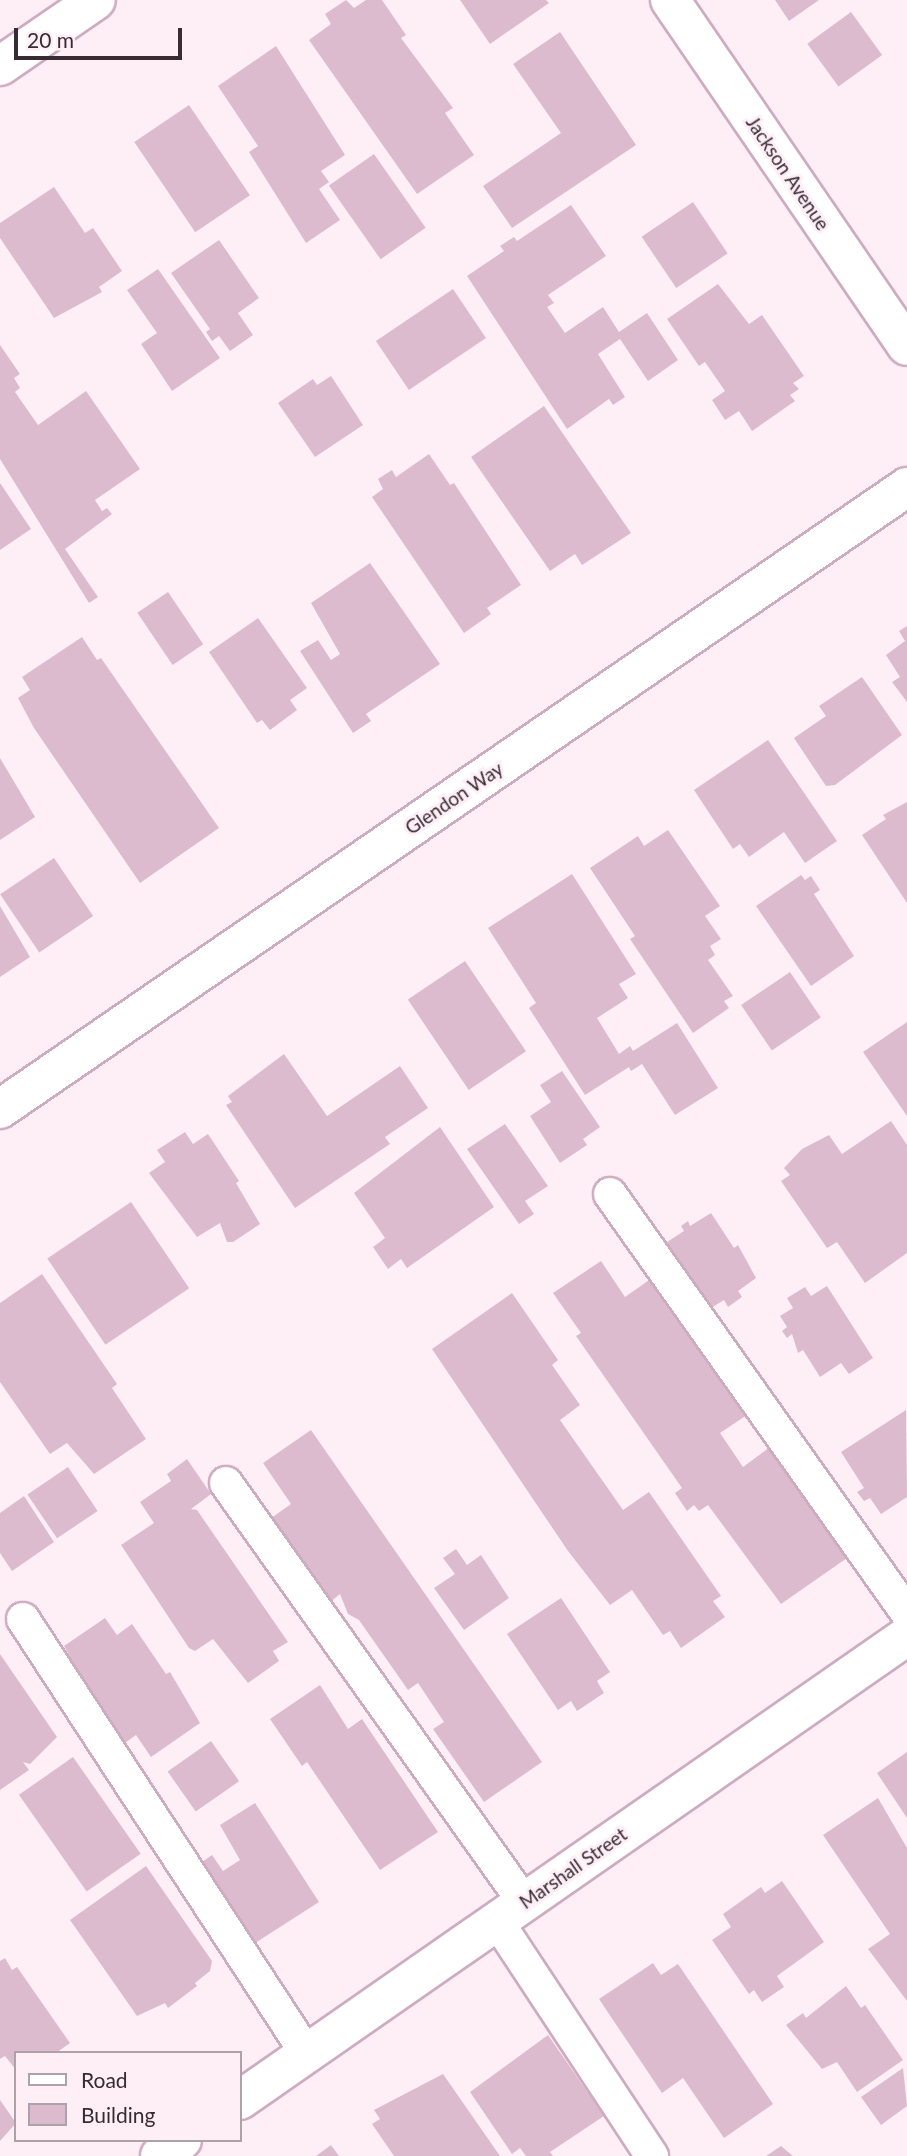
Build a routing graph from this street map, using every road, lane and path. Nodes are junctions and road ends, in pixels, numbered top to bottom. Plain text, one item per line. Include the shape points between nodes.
1 (96, 0) edge
2 (670, 0) edge
3 (0, 66) edge
4 (907, 346) edge
5 (907, 487) edge
6 (0, 1109) edge
7 (610, 1194) dead end
8 (226, 1483) dead end
9 (907, 1614) edge
10 (23, 1619) dead end
11 (907, 1636) edge
12 (511, 1911) junction
13 (307, 2054) junction
14 (242, 2100) edge
15 (179, 2142) edge
16 (160, 2156) edge
17 (652, 2156) edge

1 - 3 street
2 - 4 street, Jackson Avenue
5 - 6 street, Glendon Way
7 - 9 lane
8 - 12 lane
10 - 13 lane
11 - 12 street, Marshall Street
12 - 13 street, Marshall Street
12 - 17 lane
13 - 14 street, Marshall Street
15 - 16 street

